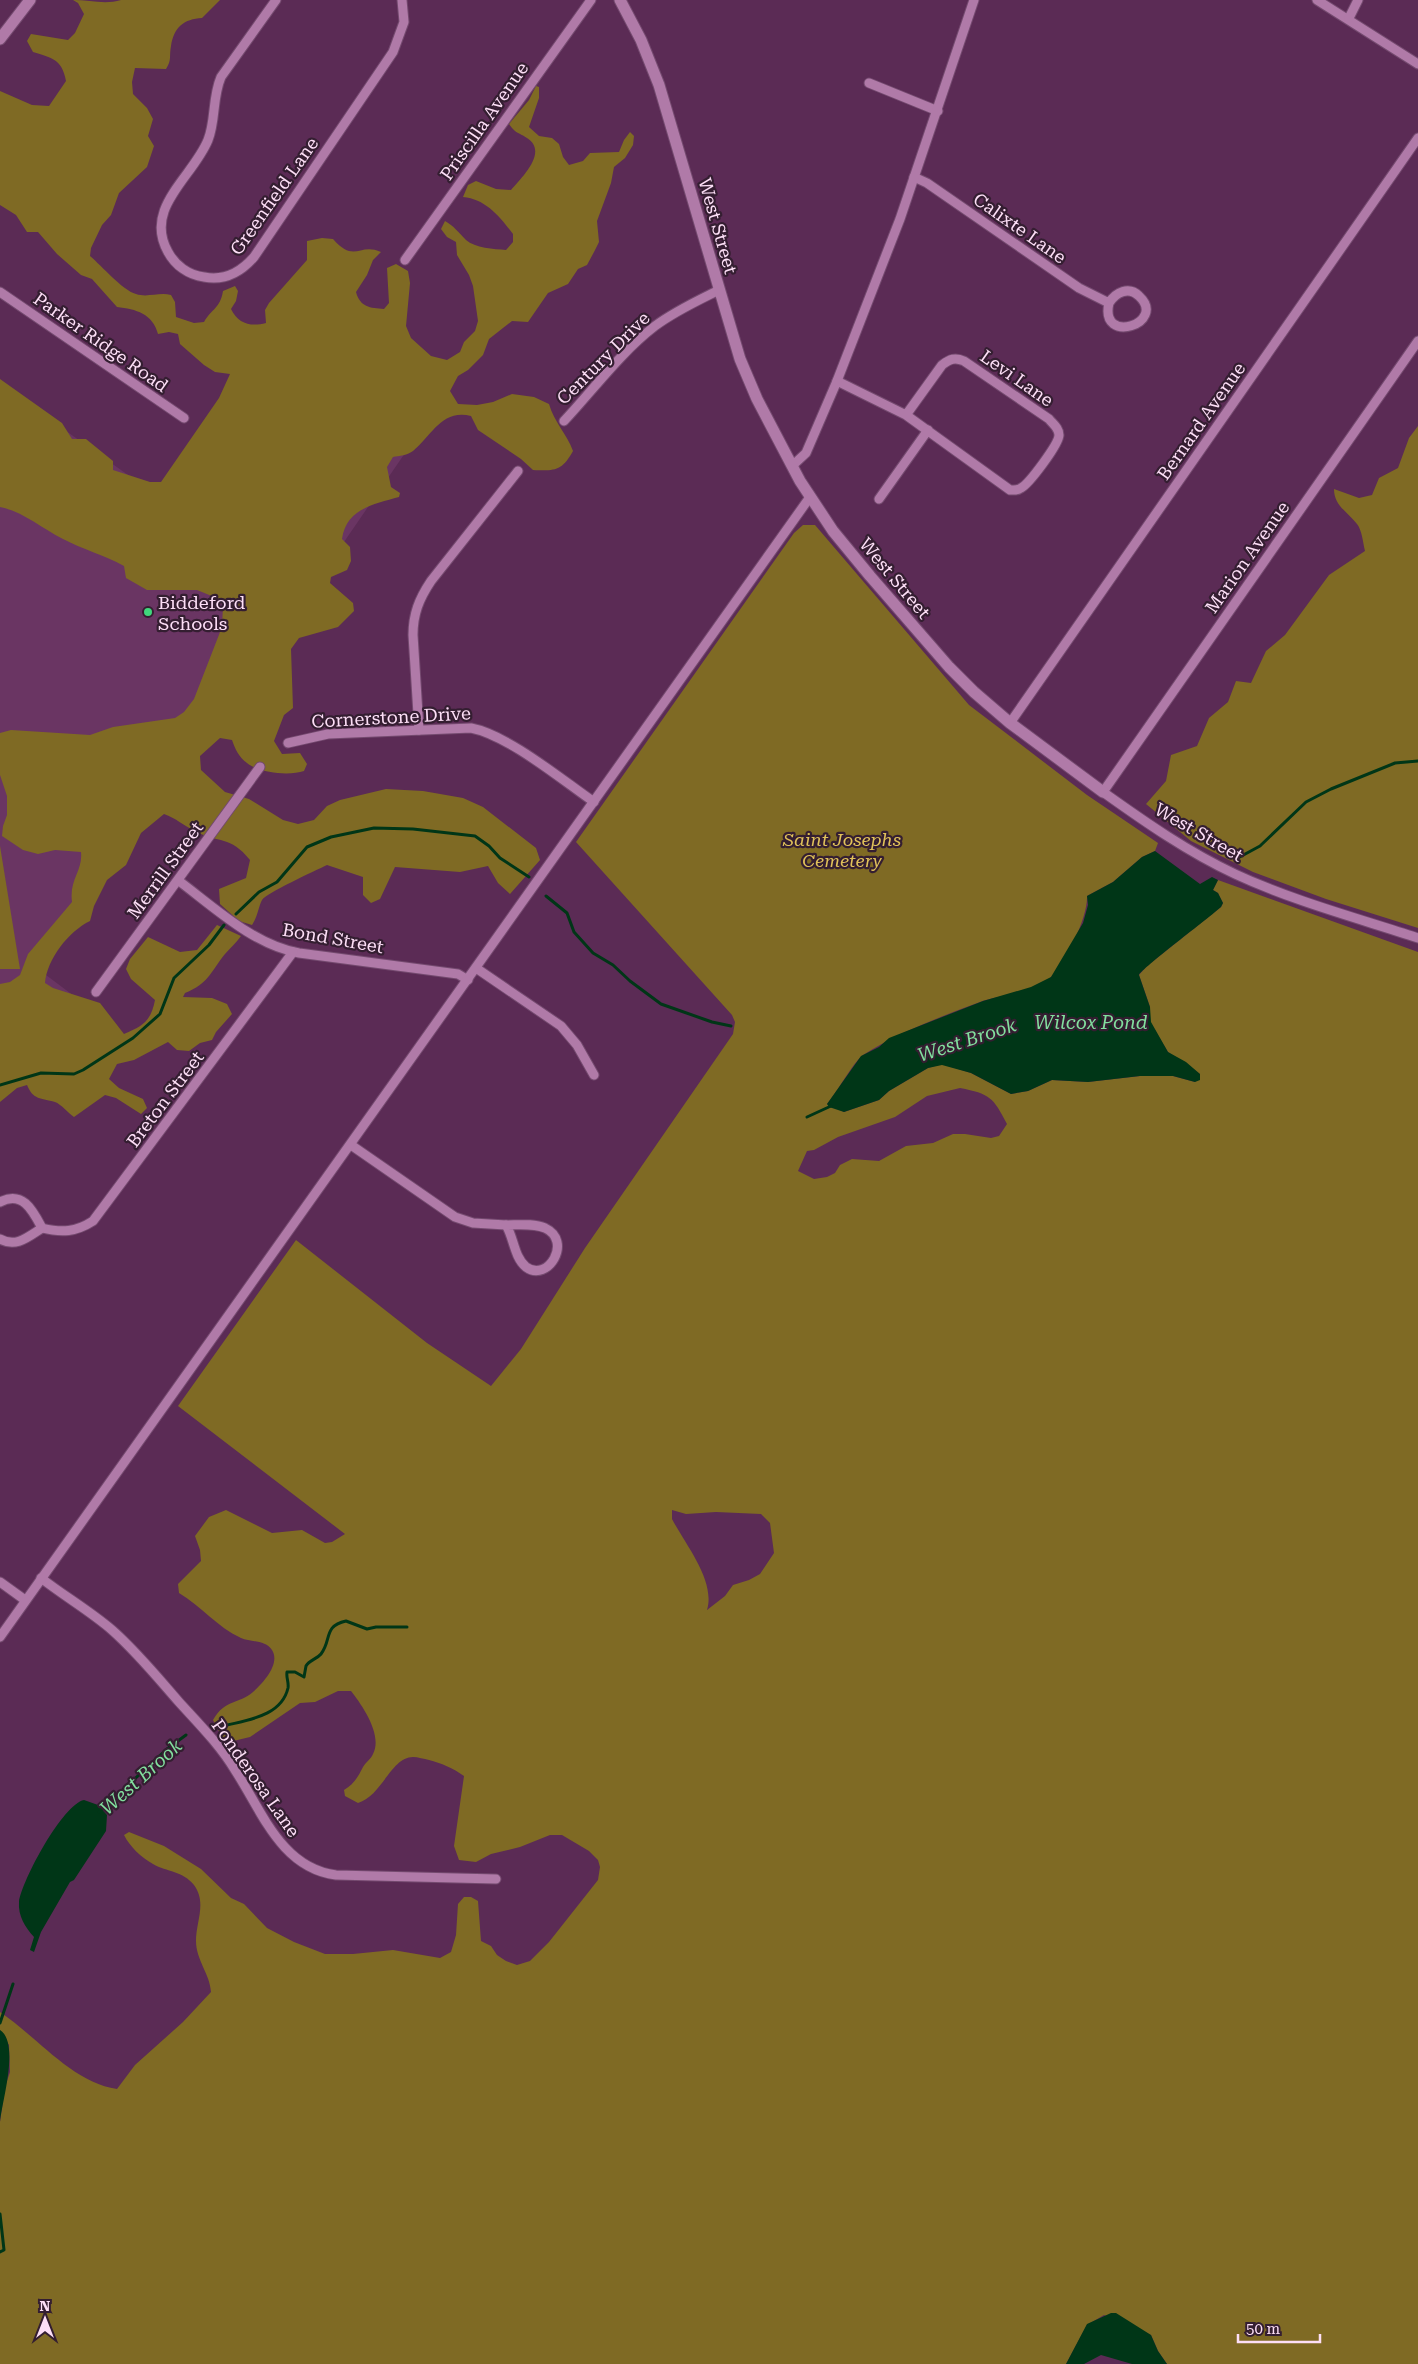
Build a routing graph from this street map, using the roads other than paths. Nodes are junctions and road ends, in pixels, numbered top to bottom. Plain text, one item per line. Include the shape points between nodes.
1 (30, 0) edge
2 (276, 0) edge
3 (402, 0) edge
4 (590, 0) edge
5 (620, 0) edge
6 (974, 0) edge
7 (1317, 0) edge
8 (1358, 0) edge
9 (1349, 18) junction
10 (0, 39) edge
11 (1418, 64) edge
12 (869, 83) dead end
13 (938, 111) junction
14 (1418, 138) edge
15 (914, 178) junction
16 (406, 260) dead end
17 (719, 290) junction
18 (0, 292) edge
19 (1109, 302) junction
20 (1418, 341) edge
21 (837, 381) junction
22 (906, 415) junction
23 (184, 418) dead end
24 (564, 421) dead end
25 (928, 430) junction
26 (792, 466) junction
27 (518, 471) dead end
28 (810, 497) junction
29 (879, 499) dead end
30 (1010, 723) junction
31 (419, 730) junction
32 (288, 743) dead end
33 (260, 767) dead end
34 (1103, 792) junction
35 (594, 802) junction
36 (179, 881) junction
37 (1418, 938) edge
38 (293, 952) junction
39 (476, 968) junction
40 (468, 980) junction
41 (96, 992) dead end
42 (594, 1075) dead end
43 (351, 1146) junction
44 (0, 1202) edge
45 (506, 1225) junction
46 (42, 1228) junction
47 (0, 1239) edge
48 (41, 1578) junction
49 (0, 1582) edge
50 (25, 1600) junction
51 (0, 1637) edge
52 (496, 1879) dead end

1 - 10 street
2 - 3 street, Greenfield Lane via 221,77 208,139 162,214 161,231 165,247 174,261 195,275 211,278 228,276 242,269 254,257 392,52 404,22
4 - 16 street, Priscilla Avenue
5 - 17 street, West Street via 659,85
6 - 13 street
7 - 9 street
8 - 9 street
9 - 11 street
12 - 13 street
13 - 15 street
14 - 30 street, Bernard Avenue
15 - 19 street, Calixte Lane via 927,183 1078,288
15 - 21 street
17 - 24 street, Century Drive via 688,305 654,328
17 - 26 street, West Street via 740,358 757,399
18 - 23 street, Parker Ridge Road
19 - 19 street via 1117,294 1133,292 1145,306 1142,319 1133,327 1120,327 1108,314
20 - 34 street, Marion Avenue
21 - 22 street
21 - 26 street via 806,453
22 - 25 street
22 - 25 street, Levi Lane via 946,362 957,358 1049,419 1057,428 1059,437 1026,484 1010,490
25 - 29 street
26 - 28 street, West Street
27 - 31 street via 431,581 419,601 413,636
28 - 30 street, West Street via 852,555 933,649 974,692
28 - 35 street
30 - 34 street, West Street
31 - 32 street, Cornerstone Drive via 322,734
31 - 35 street, Cornerstone Drive via 462,727 487,732
33 - 36 street, Merrill Street
34 - 37 street, West Street via 1167,836 1233,873
35 - 39 street
36 - 38 street, Bond Street via 251,933
36 - 41 street, Merrill Street
38 - 40 street, Bond Street via 458,974
38 - 46 street, Breton Street via 98,1216 78,1229 65,1232
39 - 40 street
39 - 42 street via 561,1026 577,1045
40 - 43 street
43 - 45 street via 455,1217 473,1223
43 - 48 street
44 - 46 street via 11,1198 22,1200 31,1208
45 - 45 street via 525,1266 538,1270 550,1264 558,1243 552,1233 537,1226
46 - 47 street via 18,1242
48 - 50 street
48 - 52 street, Ponderosa Lane via 131,1648 226,1756 273,1832 301,1863 319,1872 336,1875
49 - 50 street
50 - 51 street

